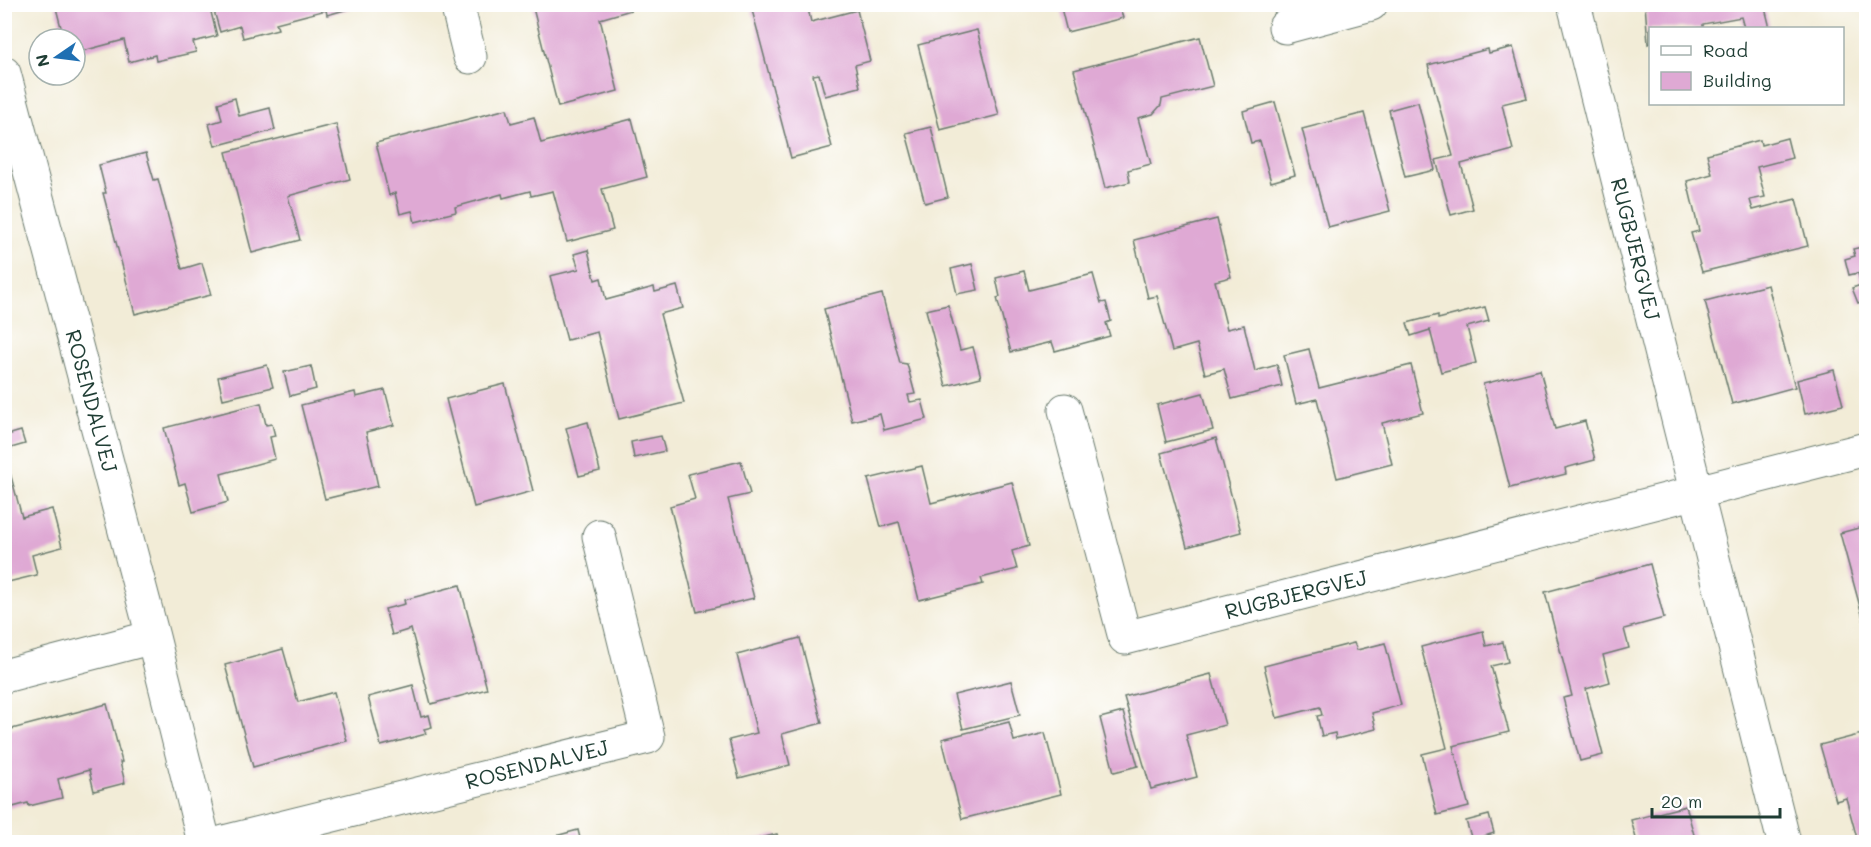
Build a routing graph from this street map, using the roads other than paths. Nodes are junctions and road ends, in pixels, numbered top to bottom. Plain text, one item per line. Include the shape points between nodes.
1 (457, 4) edge
2 (1371, 4) edge
3 (1574, 4) edge
4 (1285, 27) dead end
5 (470, 57) dead end
6 (4, 73) edge
7 (17, 168) edge
8 (1065, 410) dead end
9 (1866, 449) edge
10 (1696, 494) junction
11 (599, 536) dead end
12 (153, 637) junction
13 (4, 676) edge
14 (204, 843) edge
15 (224, 843) edge
16 (1784, 843) edge

1 - 5 street
2 - 4 street
3 - 10 street, RUGBJERGVEJ
6 - 7 street, ROSENDALVEJ
7 - 12 street, ROSENDALVEJ
8 - 10 street, RUGBJERGVEJ via 1125,638
9 - 10 street, RUGBJERGVEJ
10 - 16 street, RUGBJERGVEJ
11 - 15 street, ROSENDALVEJ via 648,737
12 - 13 street
12 - 14 street, ROSENDALVEJ

